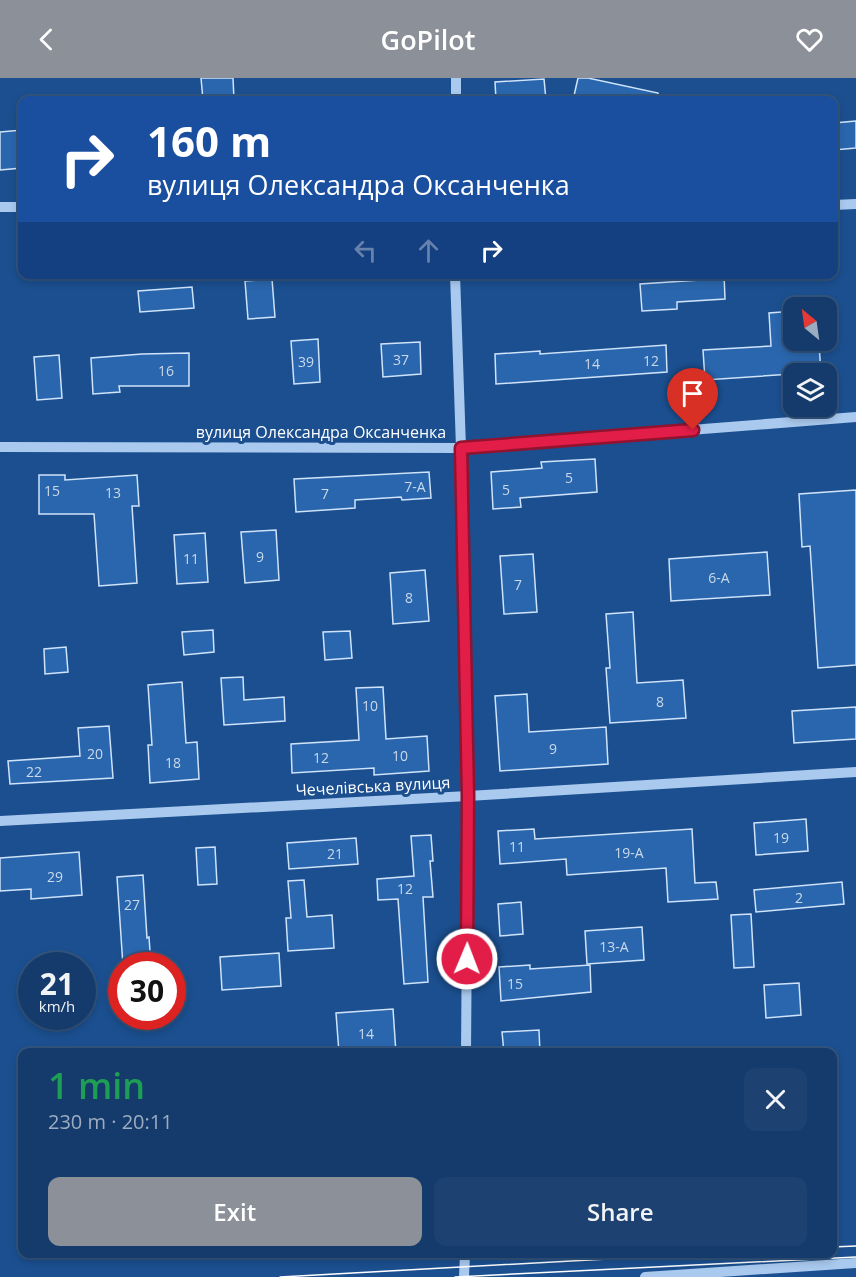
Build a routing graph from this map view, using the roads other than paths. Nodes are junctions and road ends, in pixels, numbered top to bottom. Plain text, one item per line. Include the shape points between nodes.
1 (456, 78) edge
2 (456, 96) edge
3 (856, 204) edge
4 (838, 205) edge
5 (0, 207) edge
6 (18, 207) edge
7 (456, 279) edge
8 (856, 417) edge
9 (0, 447) edge
10 (461, 448) junction
11 (856, 772) edge
12 (468, 796) junction
13 (0, 821) edge
14 (466, 1048) edge
15 (465, 1258) edge
16 (856, 1263) edge
17 (464, 1277) edge
18 (645, 1277) edge

1 - 2 street
3 - 4 street
5 - 6 street
7 - 10 street
8 - 10 street, вулиця Олександра Оксанченка
9 - 10 street, вулиця Олександра Оксанченка
10 - 12 street
11 - 12 street, Чечелівська вулиця
12 - 13 street, Чечелівська вулиця
12 - 14 street
15 - 17 street
16 - 18 street

